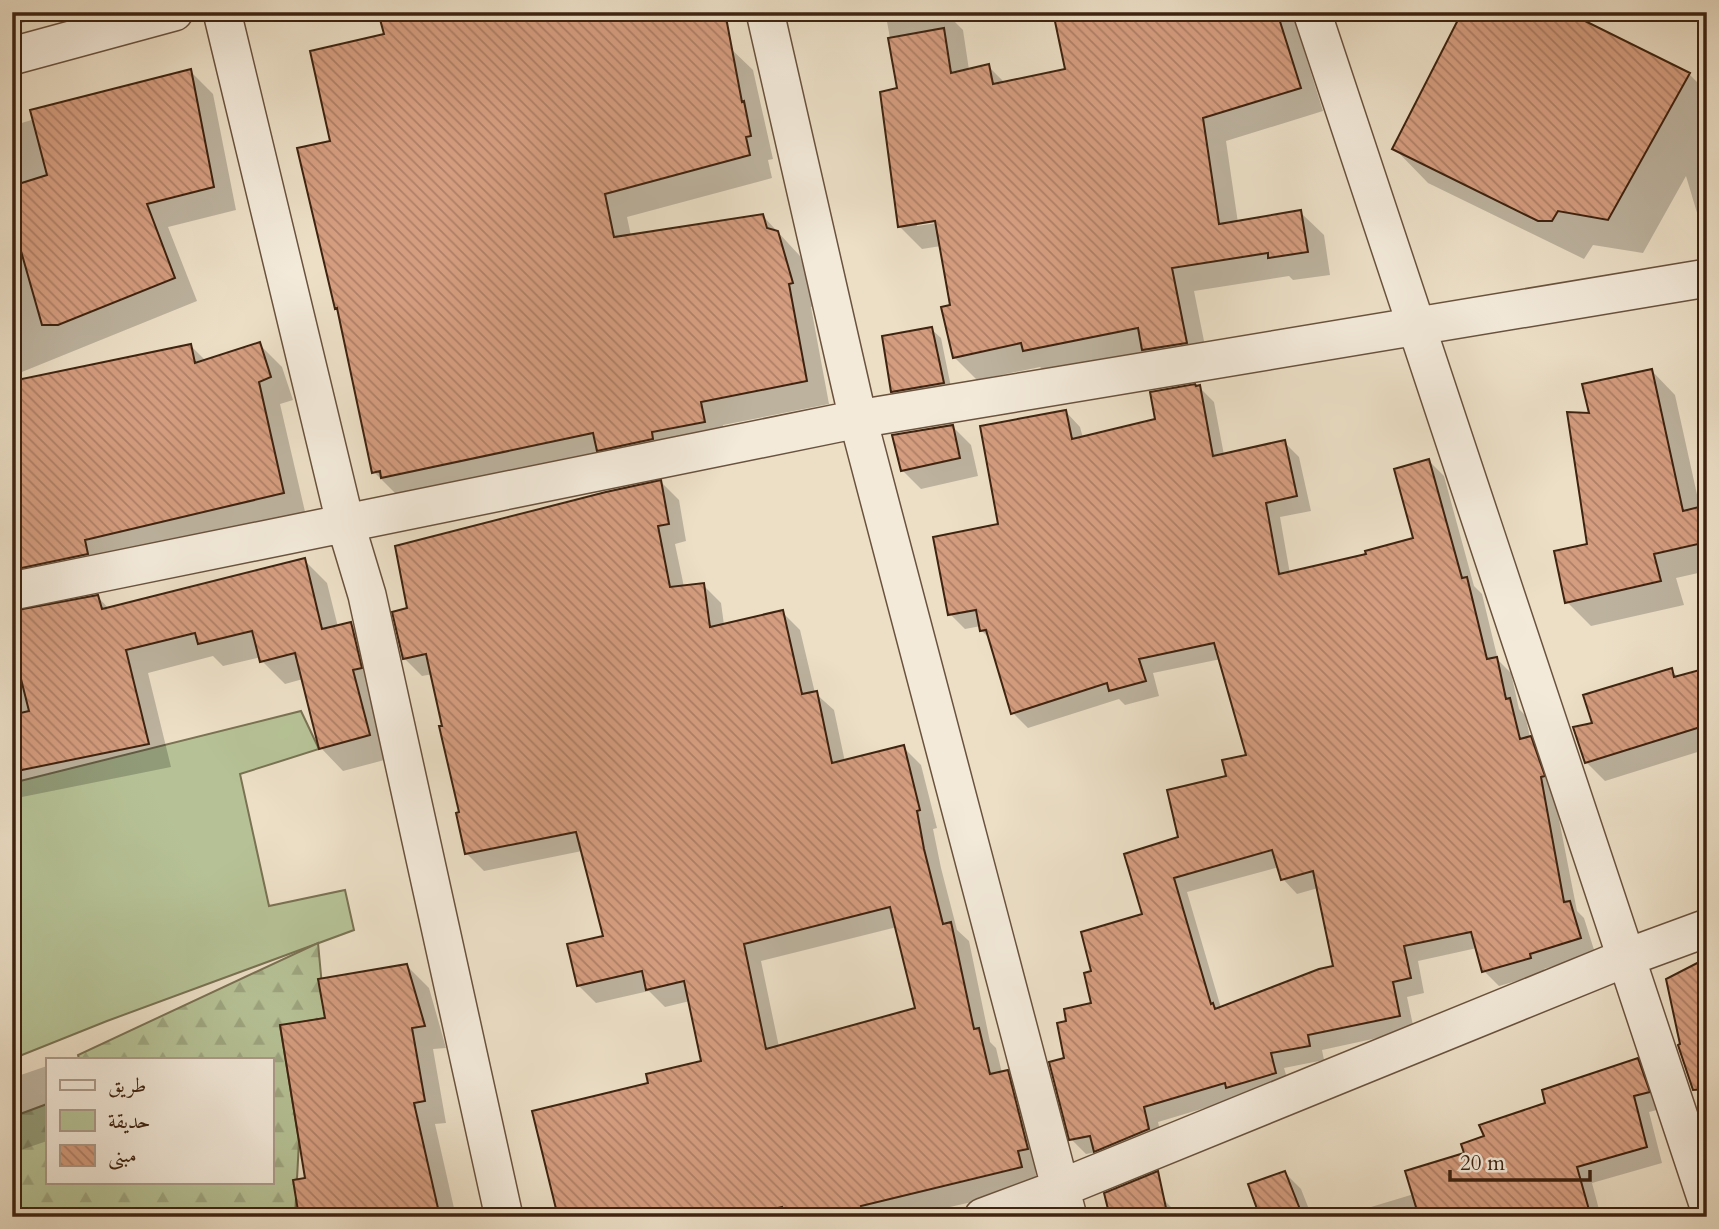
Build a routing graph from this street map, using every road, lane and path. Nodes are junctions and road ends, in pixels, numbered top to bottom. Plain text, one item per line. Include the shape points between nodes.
1 (174, 12) edge
2 (222, 12) edge
3 (765, 12) edge
4 (1312, 12) edge
5 (12, 56) edge
6 (1707, 278) edge
7 (1414, 326) junction
8 (859, 419) junction
9 (345, 522) junction
10 (12, 591) edge
11 (1707, 928) edge
12 (1628, 957) junction
13 (1707, 1201) edge
14 (1065, 1202) edge
15 (503, 1217) edge
16 (983, 1217) edge

1 - 5 street
2 - 9 street
3 - 8 street
4 - 7 street
6 - 7 street
7 - 8 street
7 - 12 street
8 - 9 street
8 - 14 street
9 - 10 street
9 - 15 street via 367,595
11 - 12 street
12 - 13 street
12 - 14 street
14 - 16 street

